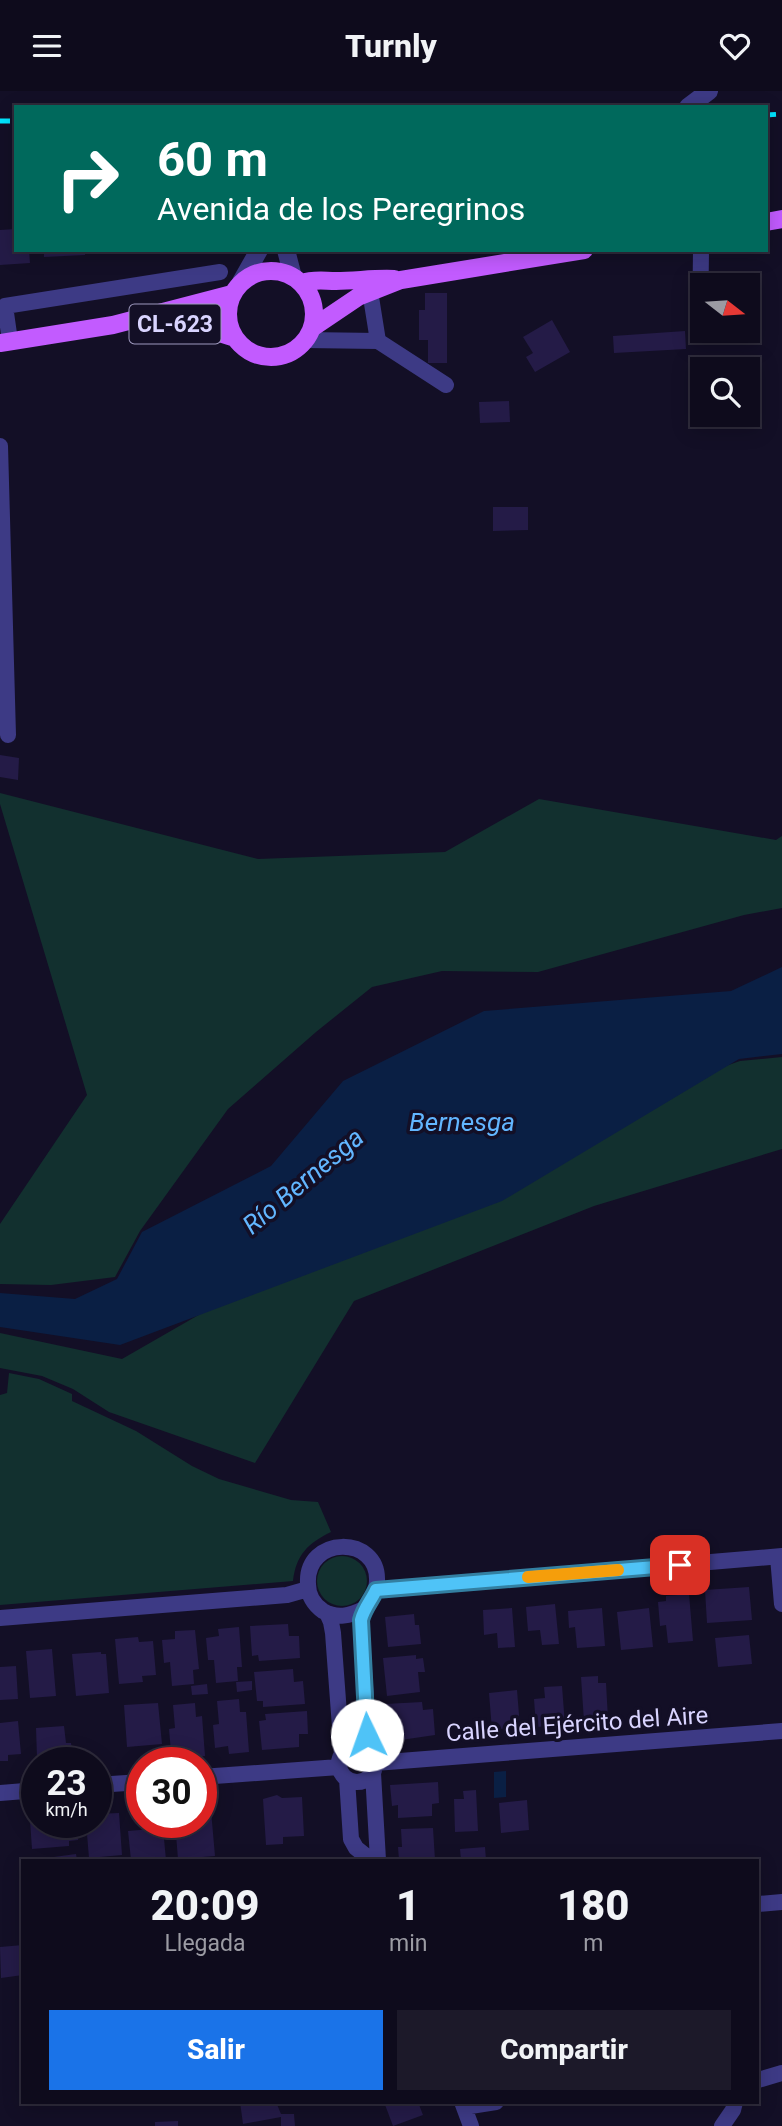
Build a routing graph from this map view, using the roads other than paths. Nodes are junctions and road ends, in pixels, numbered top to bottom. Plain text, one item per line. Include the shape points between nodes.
1 (258, 252) edge
2 (287, 252) edge
3 (571, 252) edge
4 (701, 252) edge
5 (220, 272) dead end
6 (701, 273) edge
7 (297, 280) junction
8 (401, 280) junction
9 (237, 288) junction
10 (370, 291) junction
11 (113, 325) junction
12 (309, 334) junction
13 (235, 338) junction
14 (378, 341) junction
15 (5, 342) edge
16 (446, 385) dead end
17 (0, 446) edge
18 (8, 735) dead end
19 (780, 1557) edge
20 (308, 1589) junction
21 (376, 1590) junction
22 (782, 1604) edge
23 (364, 1609) junction
24 (327, 1613) junction
25 (0, 1618) edge
26 (782, 1731) edge
27 (372, 1762) junction
28 (343, 1766) junction
29 (217, 1776) edge
30 (21, 1791) edge
31 (0, 1793) edge
32 (370, 1859) edge
33 (378, 1859) edge
34 (782, 1902) edge
35 (759, 1904) edge
36 (782, 2073) edge
37 (759, 2080) edge
38 (734, 2104) edge
39 (463, 2105) edge
40 (471, 2126) edge
41 (722, 2126) edge

1 - 9 street
2 - 7 street
3 - 8 main road, CL-623
4 - 6 street
5 - 15 street via 5,306
7 - 8 main road, CL-623
7 - 9 main road, CL-623 via 285,273 257,272
7 - 12 main road via 312,299 314,317
8 - 10 main road, CL-623
9 - 11 main road, CL-623
9 - 13 main road, CL-623 via 227,315
10 - 12 main road, CL-623
10 - 14 street
11 - 13 main road, CL-623 via 180,324
11 - 15 main road, CL-623
12 - 13 main road, CL-623 via 290,352 266,357 254,354
12 - 14 street
14 - 16 street
17 - 18 street
19 - 21 street
19 - 22 street
20 - 21 street via 307,1576 319,1554 343,1546 356,1548 374,1565
20 - 24 street
20 - 25 street via 287,1595
21 - 23 street
23 - 24 street via 352,1615
23 - 27 street via 360,1631
24 - 28 street via 333,1633
26 - 27 street, Calle del Ejército del Aire
27 - 28 street via 369,1778 358,1782
27 - 28 street via 363,1747 351,1746
27 - 33 street
28 - 29 street
28 - 32 street via 351,1839
30 - 31 street
34 - 35 street
36 - 37 street
38 - 41 street
39 - 40 street

